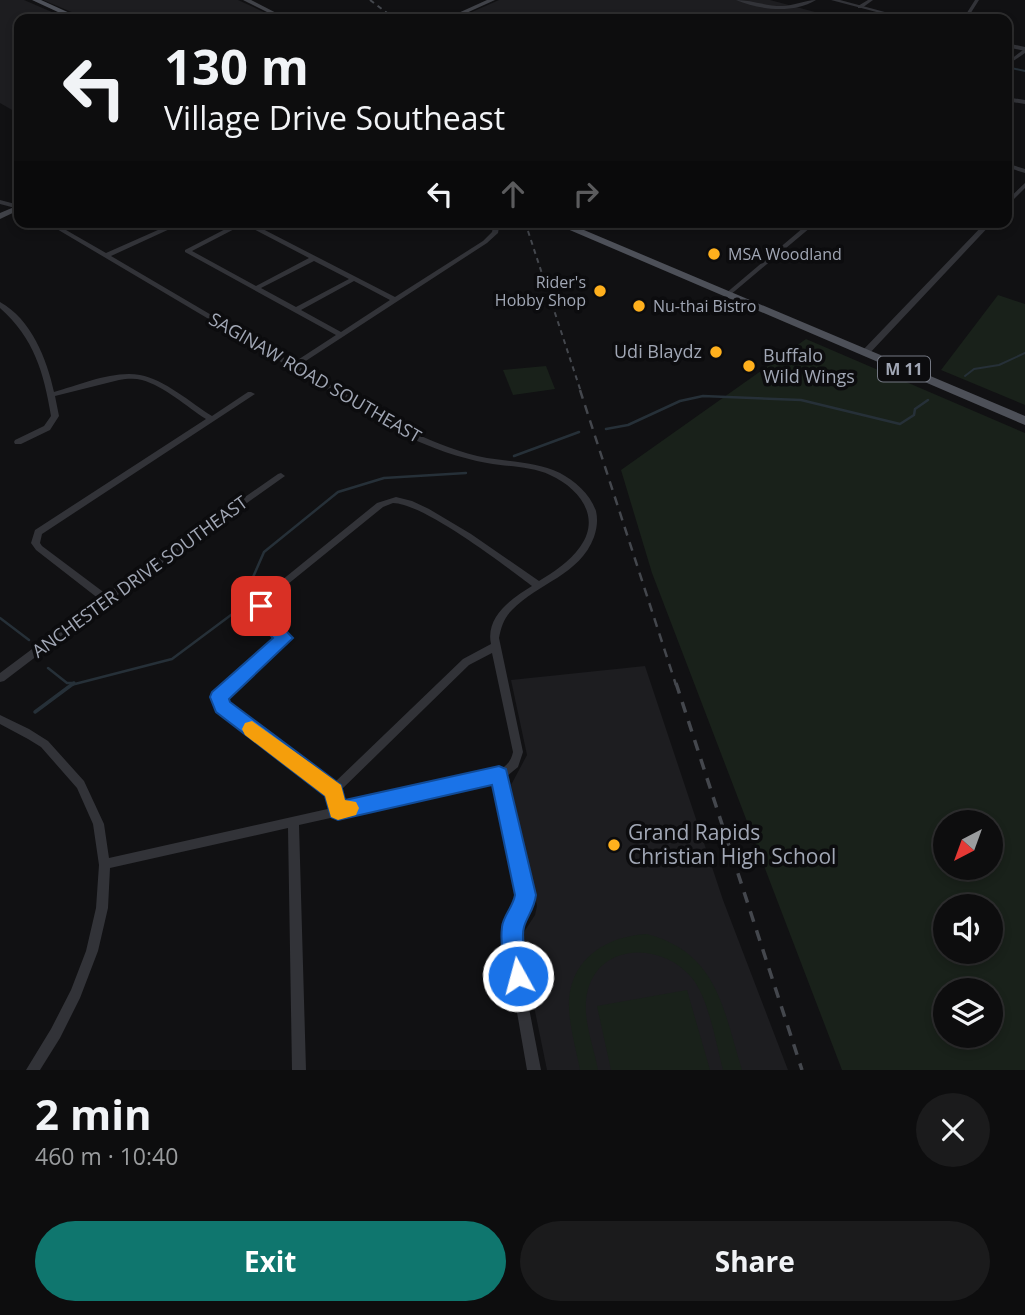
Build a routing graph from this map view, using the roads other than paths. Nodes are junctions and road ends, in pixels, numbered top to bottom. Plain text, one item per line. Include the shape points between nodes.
1 (35, 0) edge
2 (246, 0) edge
3 (490, 0) edge
4 (738, 0) edge
5 (814, 0) edge
6 (834, 0) edge
7 (871, 0) edge
8 (860, 7) junction
9 (67, 14) edge
10 (275, 14) edge
11 (459, 14) edge
12 (888, 14) edge
13 (1025, 185) edge
14 (1012, 199) edge
15 (58, 228) edge
16 (66, 228) edge
17 (169, 228) edge
18 (232, 228) edge
19 (255, 228) edge
20 (494, 228) edge
21 (570, 228) edge
22 (807, 228) edge
23 (984, 228) edge
24 (61, 230) junction
25 (106, 256) junction
26 (313, 259) junction
27 (353, 279) junction
28 (256, 288) junction
29 (727, 295) junction
30 (395, 300) junction
31 (0, 304) edge
32 (296, 310) junction
33 (342, 335) junction
34 (865, 353) junction
35 (293, 366) junction
36 (251, 394) dead end
37 (52, 395) junction
38 (211, 419) junction
39 (1025, 421) edge
40 (18, 442) dead end
41 (281, 476) dead end
42 (539, 586) junction
43 (106, 599) junction
44 (496, 646) junction
45 (0, 678) edge
46 (0, 719) edge
47 (499, 775) junction
48 (334, 791) junction
49 (338, 811) junction
50 (293, 822) junction
51 (106, 863) junction
52 (33, 1070) edge
53 (299, 1070) edge
54 (534, 1070) edge

1 - 9 main road
2 - 10 main road
3 - 11 main road
4 - 5 street via 781,9
6 - 8 street
7 - 8 street
8 - 12 street
13 - 14 street
15 - 24 street, SAGINAW ROAD SOUTHEAST
16 - 24 street
17 - 25 street
18 - 28 street via 187,251
19 - 26 street
20 - 30 street via 491,238
21 - 29 main road, M 11
22 - 29 street
23 - 34 street
24 - 25 street, SAGINAW ROAD SOUTHEAST
25 - 35 street, SAGINAW ROAD SOUTHEAST
26 - 27 street
26 - 28 street
27 - 30 street
27 - 32 street
28 - 32 street
29 - 34 main road, M 11
30 - 33 street
31 - 37 street via 34,342
32 - 33 street
33 - 35 street
34 - 39 main road, M 11
35 - 42 street, SAGINAW ROAD SOUTHEAST via 432,445 464,456 544,470 577,489 592,512 591,536 577,560
36 - 38 street
37 - 38 street via 139,377
37 - 40 street via 53,423
38 - 43 street via 38,532 35,543 39,548
41 - 43 street, ANCHESTER DRIVE SOUTHEAST
42 - 44 street, SAGINAW ROAD SOUTHEAST via 503,613 494,628
42 - 48 street via 414,505 395,500 380,505 269,595 261,615 284,638 219,697 222,707
43 - 45 street, ANCHESTER DRIVE SOUTHEAST
44 - 47 street, SAGINAW ROAD SOUTHEAST via 518,752 517,761
44 - 48 street via 467,662
46 - 51 street via 29,733 67,766 94,814
47 - 49 street
47 - 54 street via 526,895 513,926 514,953
48 - 49 street
49 - 50 street
50 - 51 street
50 - 53 street
51 - 52 street via 99,930 88,967

